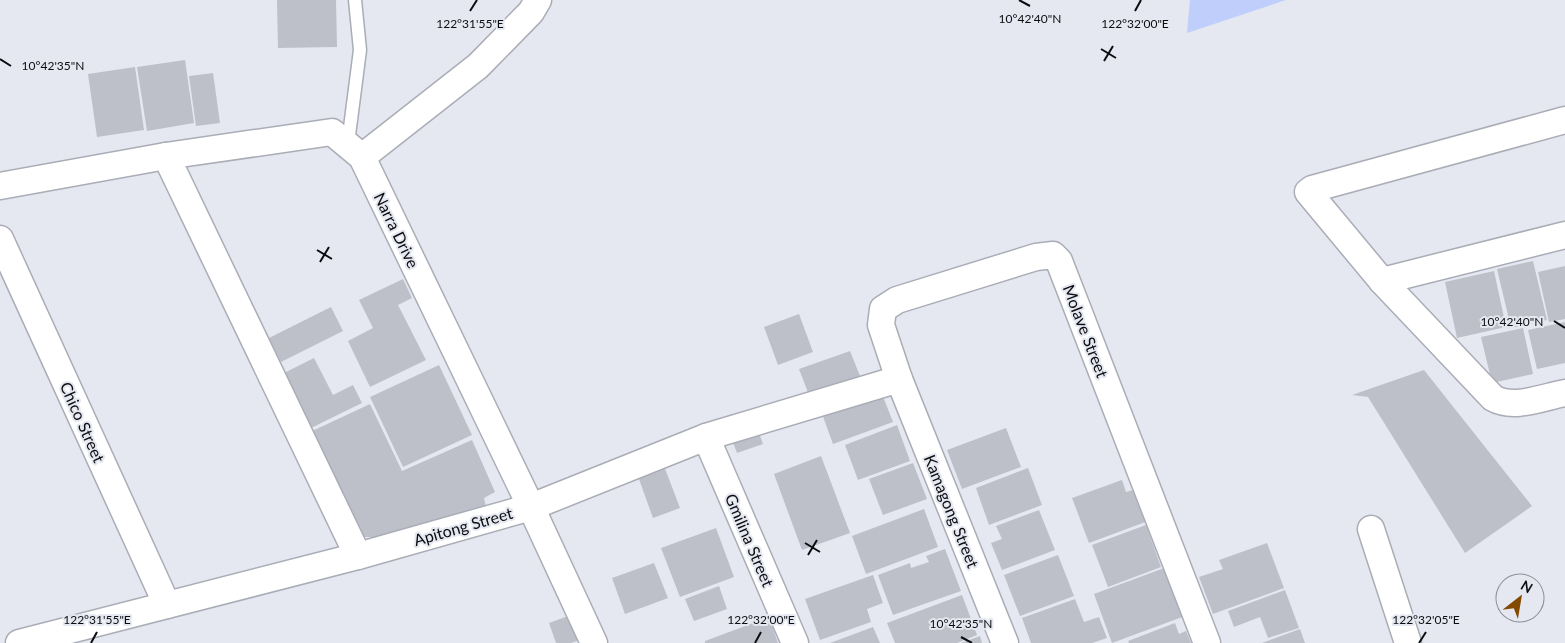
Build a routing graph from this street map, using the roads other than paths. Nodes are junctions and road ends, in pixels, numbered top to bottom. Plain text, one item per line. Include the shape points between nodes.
1 (354, 0) edge
2 (538, 0) edge
3 (1565, 120) edge
4 (355, 150) junction
5 (166, 156) junction
6 (0, 186) edge
7 (1565, 235) edge
8 (0, 239) edge
9 (1382, 282) junction
10 (899, 379) junction
11 (1565, 392) edge
12 (706, 437) junction
13 (531, 506) junction
14 (1371, 529) dead end
15 (358, 556) junction
16 (166, 605) junction
17 (19, 643) edge
18 (594, 643) edge
19 (795, 643) edge
20 (1005, 643) edge
21 (1207, 643) edge
22 (1408, 643) edge

1 - 4 lane via 360,50
2 - 4 street via 531,12 478,66
3 - 9 street via 1308,192
4 - 5 street via 332,132
4 - 13 street, Narra Drive
5 - 6 street
5 - 15 street
7 - 9 street
8 - 16 street, Chico Street
9 - 11 street via 1501,403 1512,404
10 - 12 street, Apitong Street
10 - 20 street, Kamagong Street
10 - 21 street, Molave Street via 881,325 883,309 897,300 1036,257 1053,255 1062,270
12 - 13 street, Apitong Street
12 - 19 street, Gmilina Street
13 - 15 street, Apitong Street
13 - 18 street, Narra Drive
14 - 22 street
15 - 16 street, Apitong Street
16 - 17 street, Apitong Street

